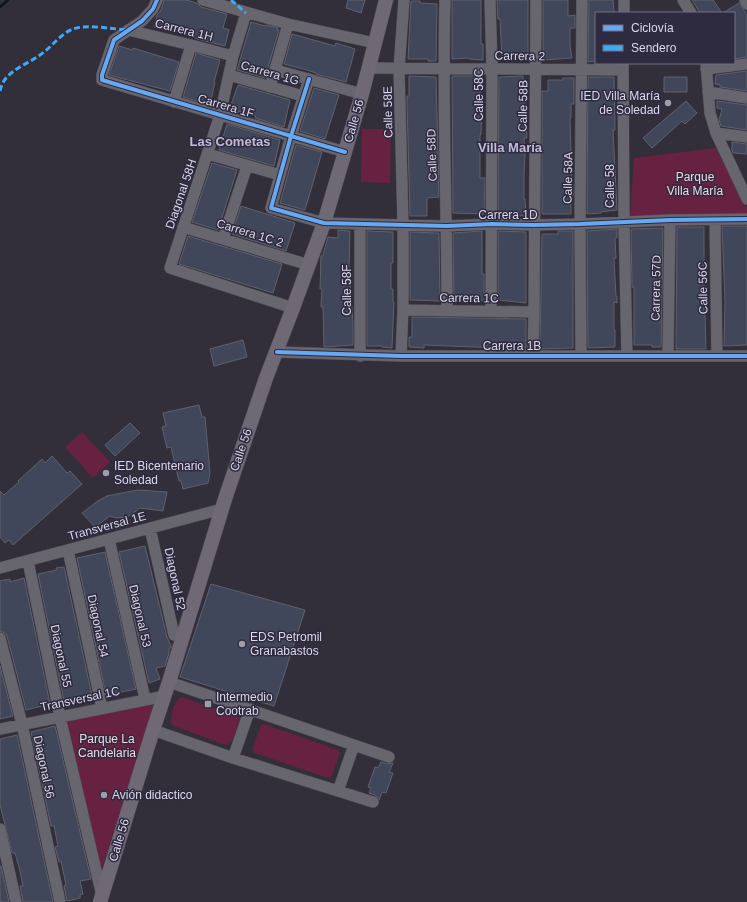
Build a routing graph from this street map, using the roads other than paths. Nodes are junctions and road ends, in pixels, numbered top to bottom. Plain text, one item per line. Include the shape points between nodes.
1 (157, 0) edge
2 (203, 0) edge
3 (386, 0) edge
4 (404, 0) edge
5 (445, 0) edge
6 (490, 0) edge
7 (536, 0) edge
8 (582, 0) edge
9 (624, 0) edge
10 (683, 0) edge
11 (745, 0) edge
12 (747, 4) edge
13 (624, 12) edge
14 (691, 12) edge
15 (246, 13) junction
16 (288, 24) junction
17 (128, 30) junction
18 (375, 43) junction
19 (191, 45) junction
20 (233, 56) junction
21 (747, 64) edge
22 (706, 66) edge
23 (623, 67) edge
24 (369, 68) junction
25 (492, 68) junction
26 (400, 69) junction
27 (443, 69) junction
28 (582, 69) junction
29 (276, 70) junction
30 (536, 70) junction
31 (229, 75) junction
32 (309, 79) junction
33 (270, 87) junction
34 (708, 92) junction
35 (362, 94) junction
36 (303, 96) junction
37 (747, 98) edge
38 (174, 102) junction
39 (220, 115) junction
40 (716, 133) junction
41 (291, 136) junction
42 (747, 137) edge
43 (345, 152) junction
44 (208, 154) junction
45 (247, 166) junction
46 (735, 174) junction
47 (280, 175) junction
48 (747, 175) edge
49 (747, 199) edge
50 (670, 220) junction
51 (715, 220) junction
52 (747, 220) edge
53 (324, 222) junction
54 (624, 222) junction
55 (360, 224) junction
56 (403, 224) junction
57 (492, 224) junction
58 (580, 224) junction
59 (534, 225) junction
60 (447, 226) junction
61 (183, 227) junction
62 (223, 239) junction
63 (309, 265) junction
64 (293, 308) junction
65 (404, 310) junction
66 (447, 310) junction
67 (492, 311) junction
68 (534, 312) junction
69 (277, 352) junction
70 (360, 356) junction
71 (401, 356) junction
72 (533, 356) junction
73 (581, 356) junction
74 (627, 356) junction
75 (668, 356) junction
76 (717, 356) junction
77 (747, 356) edge
78 (222, 509) junction
79 (150, 528) junction
80 (109, 539) junction
81 (68, 550) junction
82 (28, 561) junction
83 (0, 568) edge
84 (174, 635) dead end
85 (0, 638) edge
86 (169, 682) junction
87 (165, 696) junction
88 (145, 699) junction
89 (102, 708) junction
90 (250, 709) junction
91 (60, 717) junction
92 (22, 724) junction
93 (0, 729) edge
94 (153, 730) junction
95 (354, 745) junction
96 (389, 757) dead end
97 (233, 758) junction
98 (338, 791) junction
99 (373, 802) dead end
100 (0, 829) edge
101 (101, 899) edge
102 (16, 902) edge
103 (60, 902) edge

1 - 17 street via 142,21
2 - 15 street
3 - 18 main road, Calle 56
4 - 26 street, Calle 58E
5 - 27 street, Calle 58D
6 - 25 street, Calle 58C
7 - 30 street, Calle 58B
8 - 28 street, Calle 58A
9 - 13 street
10 - 14 street
11 - 12 street
15 - 16 street
15 - 20 street, Diagonal 58H
16 - 18 street
16 - 29 street
17 - 19 street, Carrera 1H
17 - 38 street, Carrera 1F via 114,40 102,80
18 - 24 main road, Calle 56
19 - 20 street, Carrera 1H
19 - 38 street
20 - 31 street, Diagonal 58H
21 - 22 street
22 - 34 street
23 - 28 street, Carrera 2
23 - 54 street, Calle 58
24 - 26 street, Carrera 2
24 - 35 main road, Calle 56
25 - 27 street, Carrera 2
25 - 30 street, Carrera 2
25 - 57 street, Calle 58C
26 - 27 street, Carrera 2
26 - 56 street, Calle 58E
27 - 60 street, Calle 58D
28 - 30 street, Carrera 2
28 - 58 street, Calle 58A
29 - 32 street
29 - 33 street
30 - 59 street, Calle 58B
31 - 33 street, Carrera 1G
31 - 39 street, Diagonal 58H
32 - 35 street
32 - 36 street
33 - 36 street, Carrera 1G
34 - 37 street
34 - 40 street via 710,113
35 - 43 main road, Calle 56
36 - 41 street
38 - 39 street, Carrera 1F
39 - 41 street, Carrera 1F
39 - 44 street, Diagonal 58H
40 - 42 street
40 - 46 street
41 - 43 street, Carrera 1F
41 - 47 street
43 - 53 main road, Calle 56
44 - 45 street
44 - 61 street, Diagonal 58H
45 - 47 street
45 - 62 street
46 - 48 street
46 - 49 street
47 - 53 street, Carrera 1D via 271,208
50 - 51 street, Carrera 1D
50 - 54 street, Carrera 1D
50 - 75 street, Carrera 57D
51 - 52 street, Carrera 1D
51 - 76 street, Calle 56C
53 - 55 street, Carrera 1D
53 - 63 main road, Calle 56
54 - 58 street, Carrera 1D
54 - 74 street, Calle 58
55 - 56 street, Carrera 1D
55 - 70 street, Calle 58F
56 - 60 street, Carrera 1D
56 - 65 street
57 - 59 street, Carrera 1D
57 - 60 street, Carrera 1D
57 - 67 street, Calle 58C
58 - 59 street, Carrera 1D
58 - 73 street, Calle 58A
59 - 68 street, Calle 58B
60 - 66 street, Calle 58D
61 - 62 street, Carrera 1C 2
61 - 64 street, Diagonal 58H via 170,268
62 - 63 street, Carrera 1C 2
63 - 64 main road, Calle 56
64 - 69 main road, Calle 56
65 - 66 street, Carrera 1C
65 - 71 street
66 - 67 street, Carrera 1C
67 - 68 street, Carrera 1C
68 - 72 street, Calle 58B
69 - 70 street, Carrera 1B
69 - 78 main road, Calle 56 via 247,430
70 - 71 street, Carrera 1B
71 - 72 street, Carrera 1B
72 - 73 street, Carrera 1B
73 - 74 street, Carrera 1B
74 - 75 street, Carrera 1B
75 - 76 street, Carrera 1B
76 - 77 street, Carrera 1B
78 - 79 street, Transversal 1E
78 - 86 main road, Calle 56
79 - 80 street, Transversal 1E
79 - 84 street, Diagonal 52
80 - 81 street, Transversal 1E
80 - 88 street, Diagonal 53
81 - 82 street, Transversal 1E
81 - 89 street, Diagonal 54
82 - 83 street, Transversal 1E
82 - 91 street, Diagonal 55
85 - 92 street, Diagonal 56
86 - 87 main road, Calle 56
86 - 90 street
87 - 88 street, Transversal 1C
87 - 94 main road, Calle 56
88 - 89 street, Transversal 1C
89 - 91 street, Transversal 1C
90 - 95 street
90 - 97 street
91 - 92 street, Transversal 1C
91 - 101 street, Diagonal 55
92 - 93 street, Transversal 1C
92 - 103 street, Diagonal 56
94 - 97 street
94 - 101 main road, Calle 56
95 - 96 street
95 - 98 street
97 - 98 street
98 - 99 street
100 - 102 street

